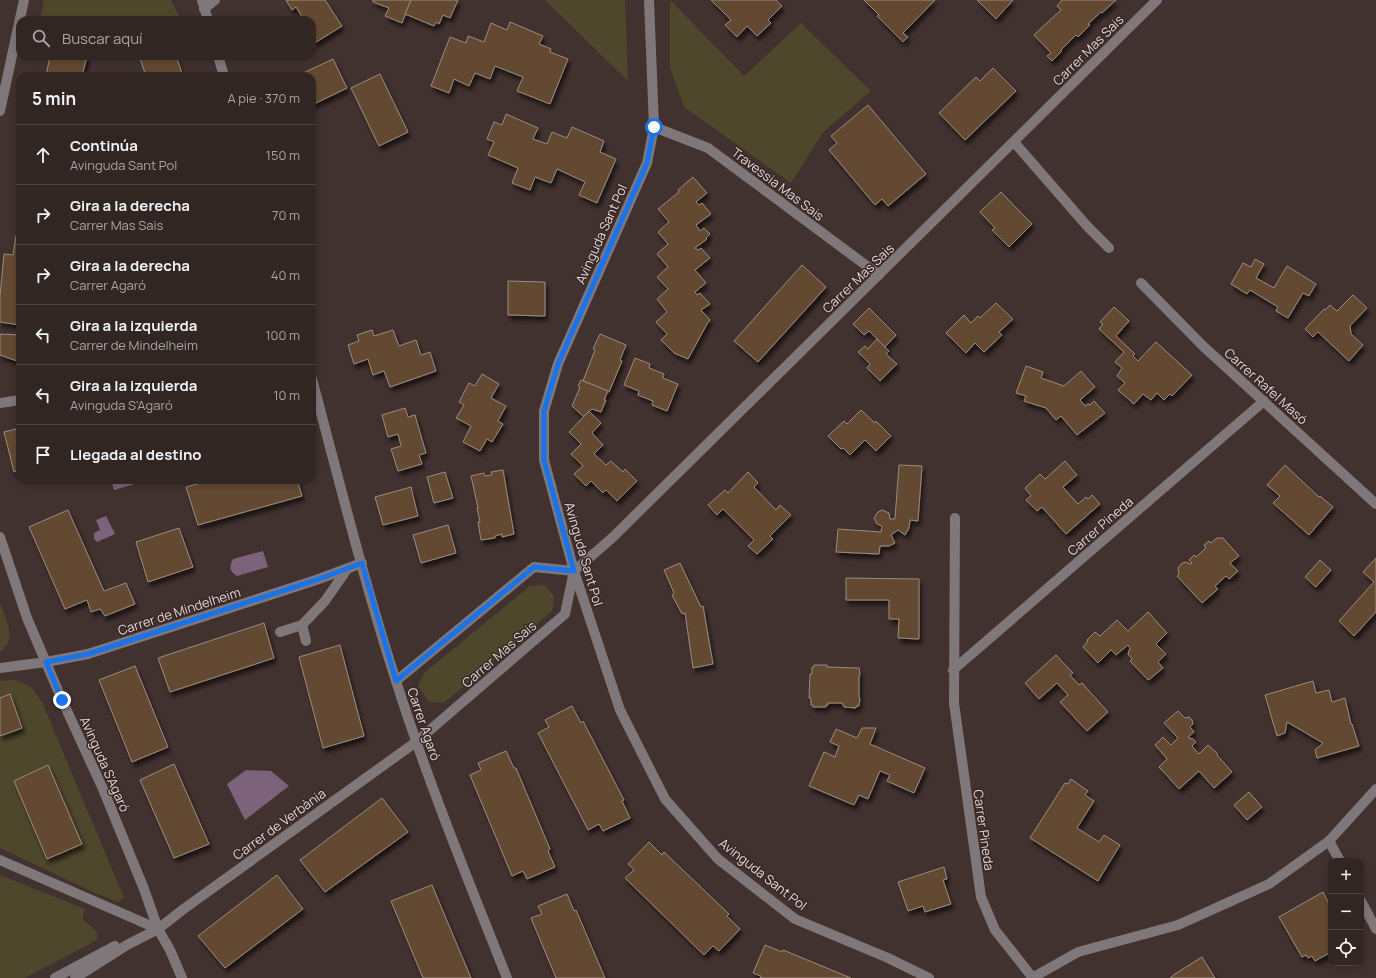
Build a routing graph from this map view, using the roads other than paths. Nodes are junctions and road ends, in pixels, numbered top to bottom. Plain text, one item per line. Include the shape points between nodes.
1 (24, 0) edge
2 (215, 0) edge
3 (649, 0) edge
4 (1157, 0) edge
5 (203, 4) edge
6 (21, 16) edge
7 (207, 16) edge
8 (16, 37) edge
9 (219, 60) edge
10 (223, 72) edge
11 (0, 112) edge
12 (654, 127) junction
13 (1014, 142) junction
14 (1109, 248) dead end
15 (879, 275) junction
16 (1141, 283) dead end
17 (316, 394) edge
18 (16, 401) edge
19 (1264, 401) junction
20 (0, 403) edge
21 (1376, 504) edge
22 (955, 518) dead end
23 (0, 537) edge
24 (362, 563) junction
25 (348, 568) junction
26 (574, 571) junction
27 (302, 625) junction
28 (280, 632) dead end
29 (306, 641) dead end
30 (46, 662) junction
31 (0, 668) edge
32 (953, 670) junction
33 (396, 681) junction
34 (416, 742) junction
35 (1376, 789) edge
36 (1329, 841) junction
37 (1338, 858) edge
38 (0, 860) edge
39 (1364, 907) edge
40 (158, 929) junction
41 (1376, 929) edge
42 (55, 978) edge
43 (74, 978) edge
44 (182, 978) edge
45 (508, 978) edge
46 (929, 978) edge
47 (1033, 978) edge

1 - 6 street
2 - 5 street
3 - 12 street, Avinguda Sant Pol
4 - 13 street, Carrer Mas Sais
5 - 7 street
8 - 11 street
9 - 10 street
12 - 15 street, Travessia Mas Sais via 708,148
12 - 26 street, Avinguda Sant Pol via 647,163 558,364 544,411 544,460
13 - 14 street
13 - 15 street, Carrer Mas Sais
15 - 26 street, Carrer Mas Sais via 612,538
16 - 19 street, Carrer Rafel Masó via 1203,346
17 - 24 street, Carrer Agaró
18 - 20 street
19 - 21 street, Carrer Rafel Masó
19 - 32 street, Carrer Pineda
22 - 32 street, Carrer Pineda
23 - 30 street, Avinguda S'Agaró via 27,618
24 - 25 street, Carrer de Mindelheim
24 - 33 street, Carrer Agaró
25 - 27 street via 325,600
25 - 30 street, Carrer de Mindelheim via 88,654
26 - 33 street via 534,567
26 - 34 street, Carrer Mas Sais via 565,614
26 - 46 street, Avinguda Sant Pol via 620,710 665,799 718,859 795,918
27 - 28 street
27 - 29 street
30 - 31 street, Carrer de Mindelheim
30 - 40 street, Avinguda S'Agaró via 103,789
32 - 47 street, Carrer Pineda via 954,703 981,897 995,930
33 - 34 street, Carrer Agaró
34 - 40 street, Carrer de Verbània
34 - 45 street, Carrer Agaró
35 - 36 street
36 - 37 street
36 - 47 street via 1269,884 1178,925 1078,952
38 - 40 street
39 - 41 street
40 - 42 street, Carrer de Verbània via 111,947
40 - 43 street, Carrer de Verbània
40 - 44 street, Avinguda S'Agaró

